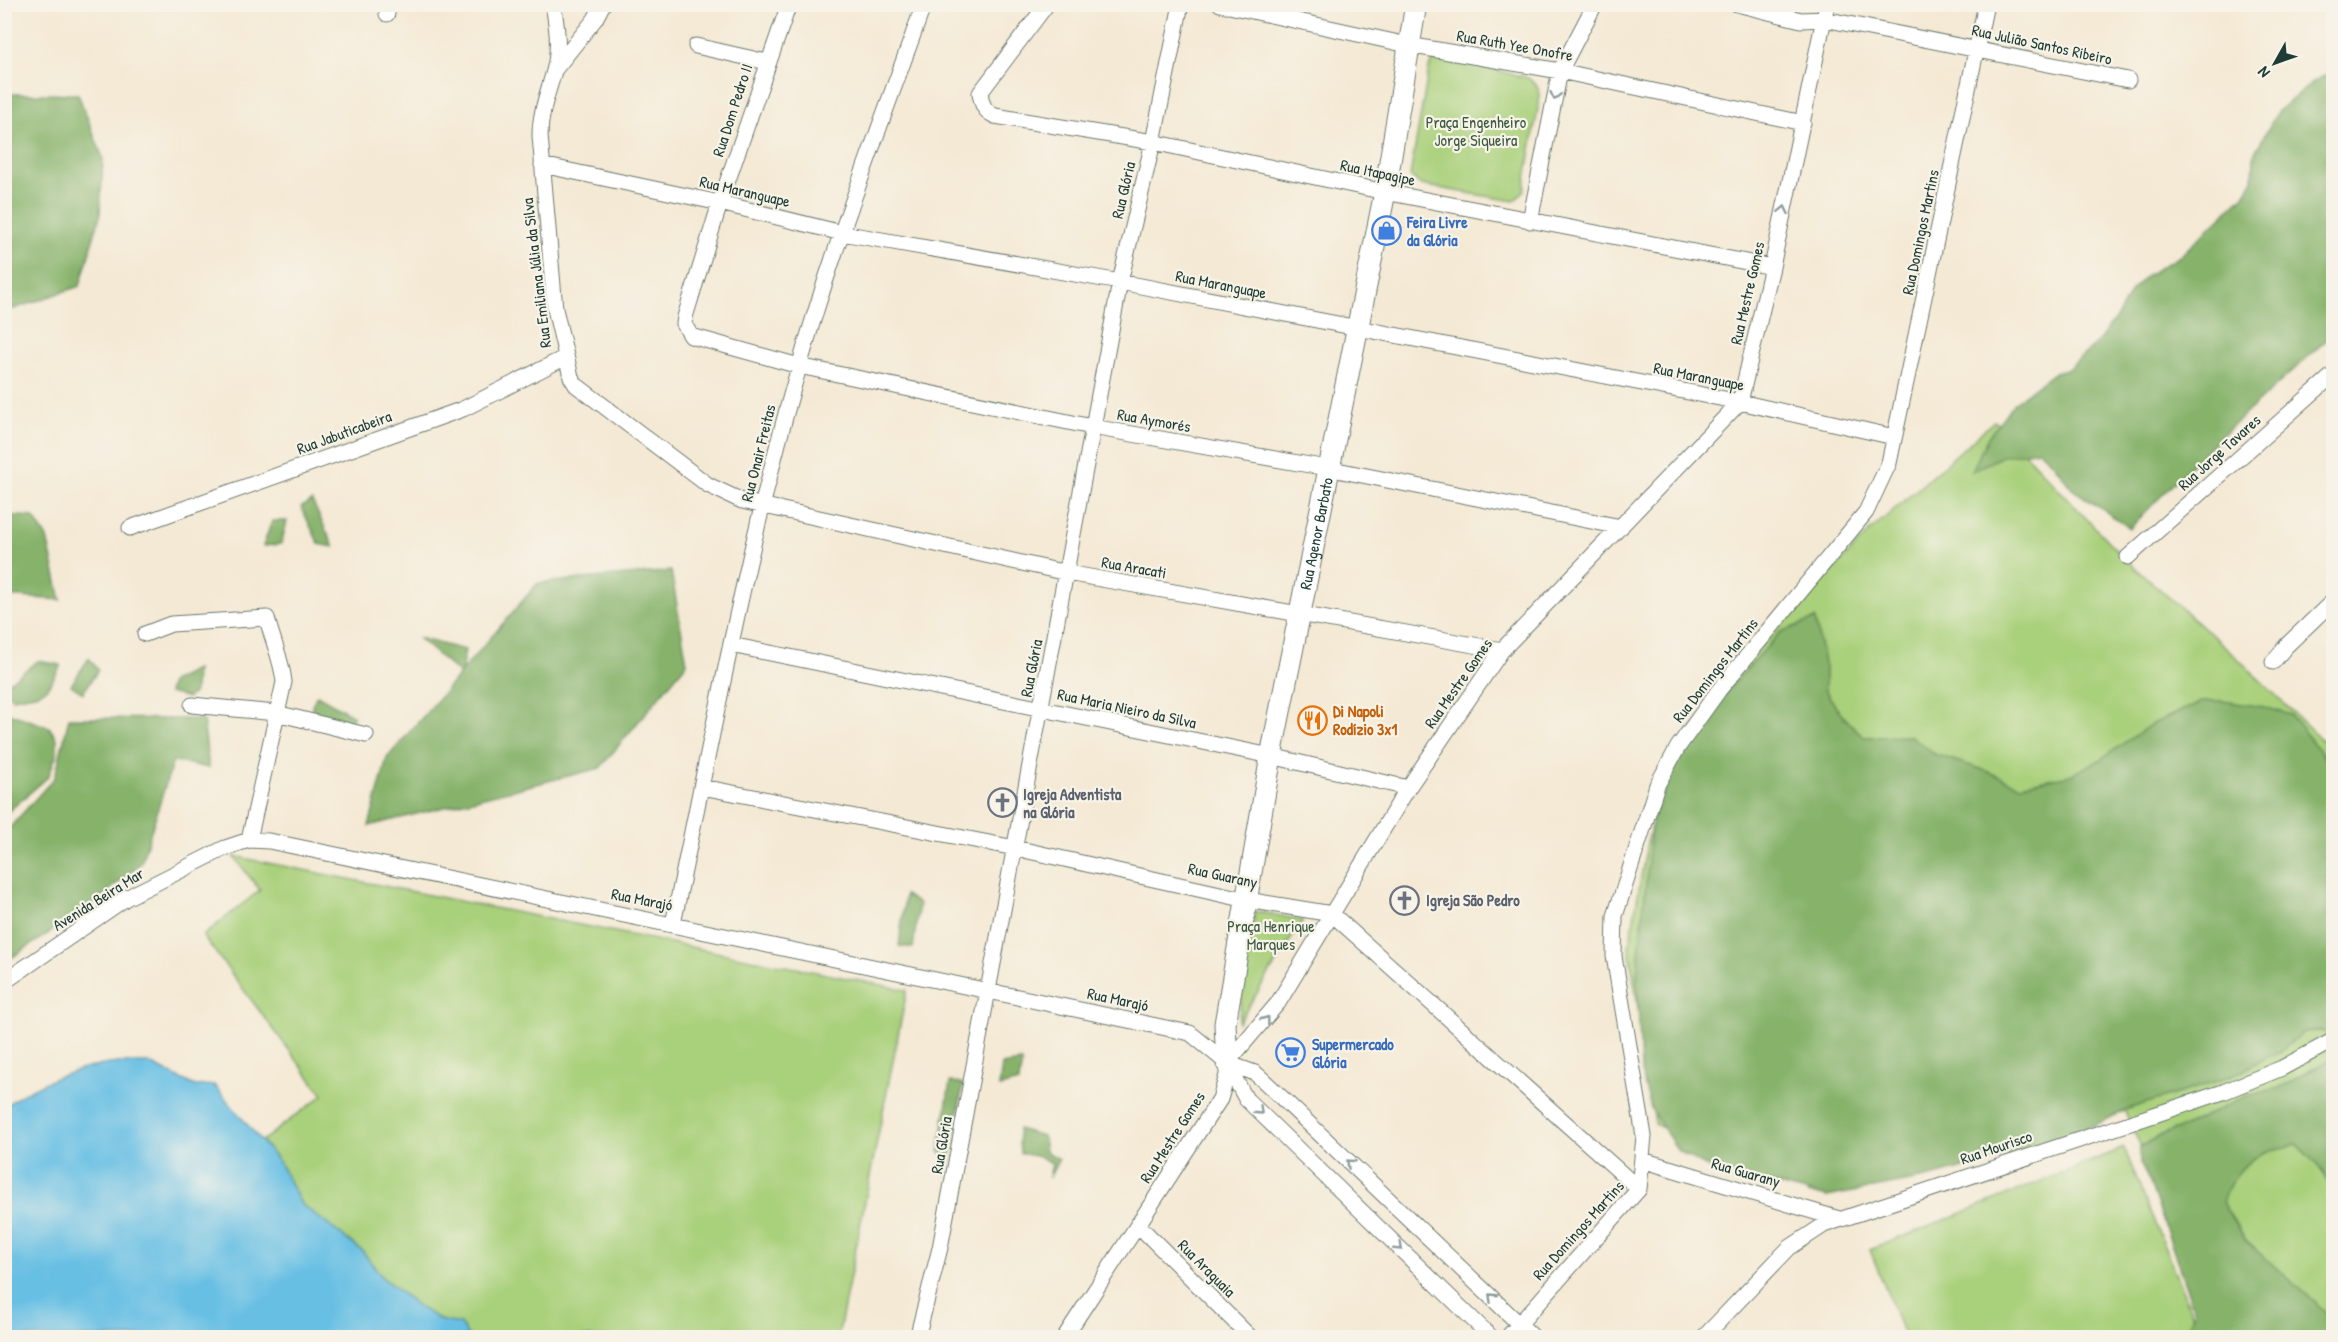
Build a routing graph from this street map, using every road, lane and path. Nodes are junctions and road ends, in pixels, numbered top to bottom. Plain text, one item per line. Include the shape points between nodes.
1 (553, 4) edge
2 (603, 4) edge
3 (789, 4) edge
4 (924, 4) edge
5 (1047, 4) edge
6 (1181, 4) edge
7 (1220, 4) edge
8 (1416, 4) edge
9 (1594, 4) edge
10 (1737, 4) edge
11 (1986, 4) edge
12 (1825, 12) edge
13 (1408, 45) junction
14 (696, 46) dead end
15 (1977, 49) junction
16 (767, 62) junction
17 (554, 70) junction
18 (1560, 71) junction
19 (2128, 80) dead end
20 (1803, 123) junction
21 (1153, 142) junction
22 (542, 165) junction
23 (1385, 192) junction
24 (720, 202) junction
25 (1530, 220) junction
26 (842, 233) junction
27 (1772, 267) junction
28 (1120, 282) junction
29 (1357, 329) junction
30 (687, 330) joint
31 (564, 358) junction
32 (799, 366) junction
33 (2334, 374) edge
34 (1740, 402) junction
35 (1092, 427) junction
36 (1894, 437) junction
37 (1327, 468) junction
38 (762, 506) junction
39 (1621, 526) junction
40 (130, 528) dead end
41 (2128, 557) dead end
42 (1067, 573) junction
43 (2334, 600) edge
44 (1298, 615) junction
45 (145, 634) dead end
46 (731, 645) junction
47 (1502, 650) junction
48 (2273, 662) dead end
49 (192, 705) dead end
50 (1042, 710) junction
51 (276, 712) junction
52 (366, 735) dead end
53 (1271, 756) junction
54 (702, 787) junction
55 (1408, 788) junction
56 (249, 840) junction
57 (1015, 848) junction
58 (1247, 900) junction
59 (1332, 914) junction
60 (673, 924) junction
61 (4, 982) edge
62 (987, 990) junction
63 (2334, 1040) edge
64 (1227, 1063) junction
65 (1642, 1160) junction
66 (1639, 1189) junction
67 (1839, 1218) junction
68 (1138, 1225) junction
69 (1520, 1323) junction
70 (917, 1338) edge
71 (1064, 1338) edge
72 (1251, 1338) edge
73 (1492, 1338) edge
74 (1507, 1338) edge
75 (1534, 1338) edge
76 (1703, 1338) edge

1 - 17 street, Rua Emiliana Júlia da Silva via 558,30
2 - 17 street
3 - 16 street, Rua Dom Pedro II
4 - 26 street, Rua Onair Freitas
5 - 21 street, Rua Itapagipe via 980,93 987,112
6 - 21 street, Rua Glória
7 - 13 street, Rua Ruth Yee Onofre
8 - 13 street, Rua Agenor Barbato
9 - 18 street
10 - 12 street, Rua Julião Santos Ribeiro via 1801,20
11 - 15 street, Rua Domingos Martins
12 - 15 street, Rua Julião Santos Ribeiro
12 - 20 street, Rua Mestre Gomes
13 - 18 street, Rua Ruth Yee Onofre
13 - 23 street, Rua Agenor Barbato
14 - 16 street
15 - 19 street, Rua Julião Santos Ribeiro
15 - 36 street, Rua Domingos Martins
16 - 24 street, Rua Dom Pedro II
17 - 22 street, Rua Emiliana Júlia da Silva via 540,121
18 - 20 street, Rua Ruth Yee Onofre
18 -> 25 street
27 -> 20 street, Rua Mestre Gomes
21 - 23 street, Rua Itapagipe
21 - 28 street, Rua Glória
22 - 24 street, Rua Maranguape
22 - 31 street, Rua Emiliana Júlia da Silva via 555,309
23 - 25 street, Rua Itapagipe
23 - 29 street, Rua Agenor Barbato
24 - 26 street, Rua Maranguape
24 - 30 street, Rua Dom Pedro II via 685,317
25 - 27 street, Rua Itapagipe
26 - 28 street, Rua Maranguape
26 - 32 street, Rua Onair Freitas
27 - 34 street, Rua Mestre Gomes
28 - 29 street, Rua Maranguape
28 - 35 street, Rua Glória
29 - 34 street, Rua Maranguape
29 - 37 street, Rua Agenor Barbato
30 - 32 street, Rua Aymorés via 698,340
31 - 38 street, Rua Emiliana Júlia da Silva via 576,385 708,485
31 - 40 street, Rua Jabuticabeira via 463,409
32 - 35 street, Rua Aymorés
32 - 38 street, Rua Onair Freitas
33 - 41 street, Rua Jorge Tavares
34 - 36 street, Rua Maranguape
34 - 39 street, Rua Mestre Gomes
35 - 37 street, Rua Aymorés
35 - 42 street, Rua Glória
36 - 65 street, Rua Domingos Martins via 1889,463 1866,512 1719,690 1678,747 1647,810 1615,915 1614,956 1644,1136
37 - 39 street, Rua Aymorés
37 - 44 street, Rua Agenor Barbato
38 - 42 street, Rua Aracati
38 - 46 street, Rua Onair Freitas
39 - 47 street, Rua Mestre Gomes
42 - 44 street, Rua Aracati
42 - 50 street, Rua Glória
43 - 48 street
44 - 47 street, Rua Aracati
44 - 53 street, Rua Agenor Barbato
45 - 51 street via 171,624 267,618 284,682
46 - 50 street, Rua Maria Nieiro da Silva
46 - 54 street, Rua Onair Freitas
47 - 55 street, Rua Mestre Gomes
49 - 51 street
50 - 53 street, Rua Maria Nieiro da Silva
50 - 57 street, Rua Glória
51 - 52 street
51 - 56 street
53 - 55 street, Rua Maria Nieiro da Silva
53 - 58 street, Rua Agenor Barbato
54 - 57 street, Rua Guarany
54 - 60 street, Rua Onair Freitas
55 - 59 street, Rua Mestre Gomes
56 - 60 street, Rua Marajó
56 - 61 street, Avenida Beira Mar via 126,898
57 - 58 street, Rua Guarany
57 - 62 street, Rua Glória
58 - 59 street, Rua Guarany
58 - 64 street, Rua Agenor Barbato via 1225,1024
64 -> 59 street, Rua Mestre Gomes via 1278,1003
59 - 66 street
60 - 62 street, Rua Marajó
62 - 64 street, Rua Marajó via 1190,1033
62 - 70 street, Rua Glória via 940,1248
63 - 67 street, Rua Mourisco via 2282,1068 2223,1092
64 - 68 street, Rua Mestre Gomes via 1220,1098
69 -> 64 street, Rua Marajó via 1263,1080
64 -> 73 street, Rua Marajó via 1246,1099
65 - 66 street, Rua Domingos Martins
65 - 67 street, Rua Guarany
66 - 69 street, Rua Domingos Martins
67 - 76 street, Rua Mourisco via 1788,1248
68 - 71 street, Rua Mestre Gomes
68 - 72 street, Rua Araguaia
69 - 74 street, Rua Domingos Martins
69 - 75 street, Rua Marajó

